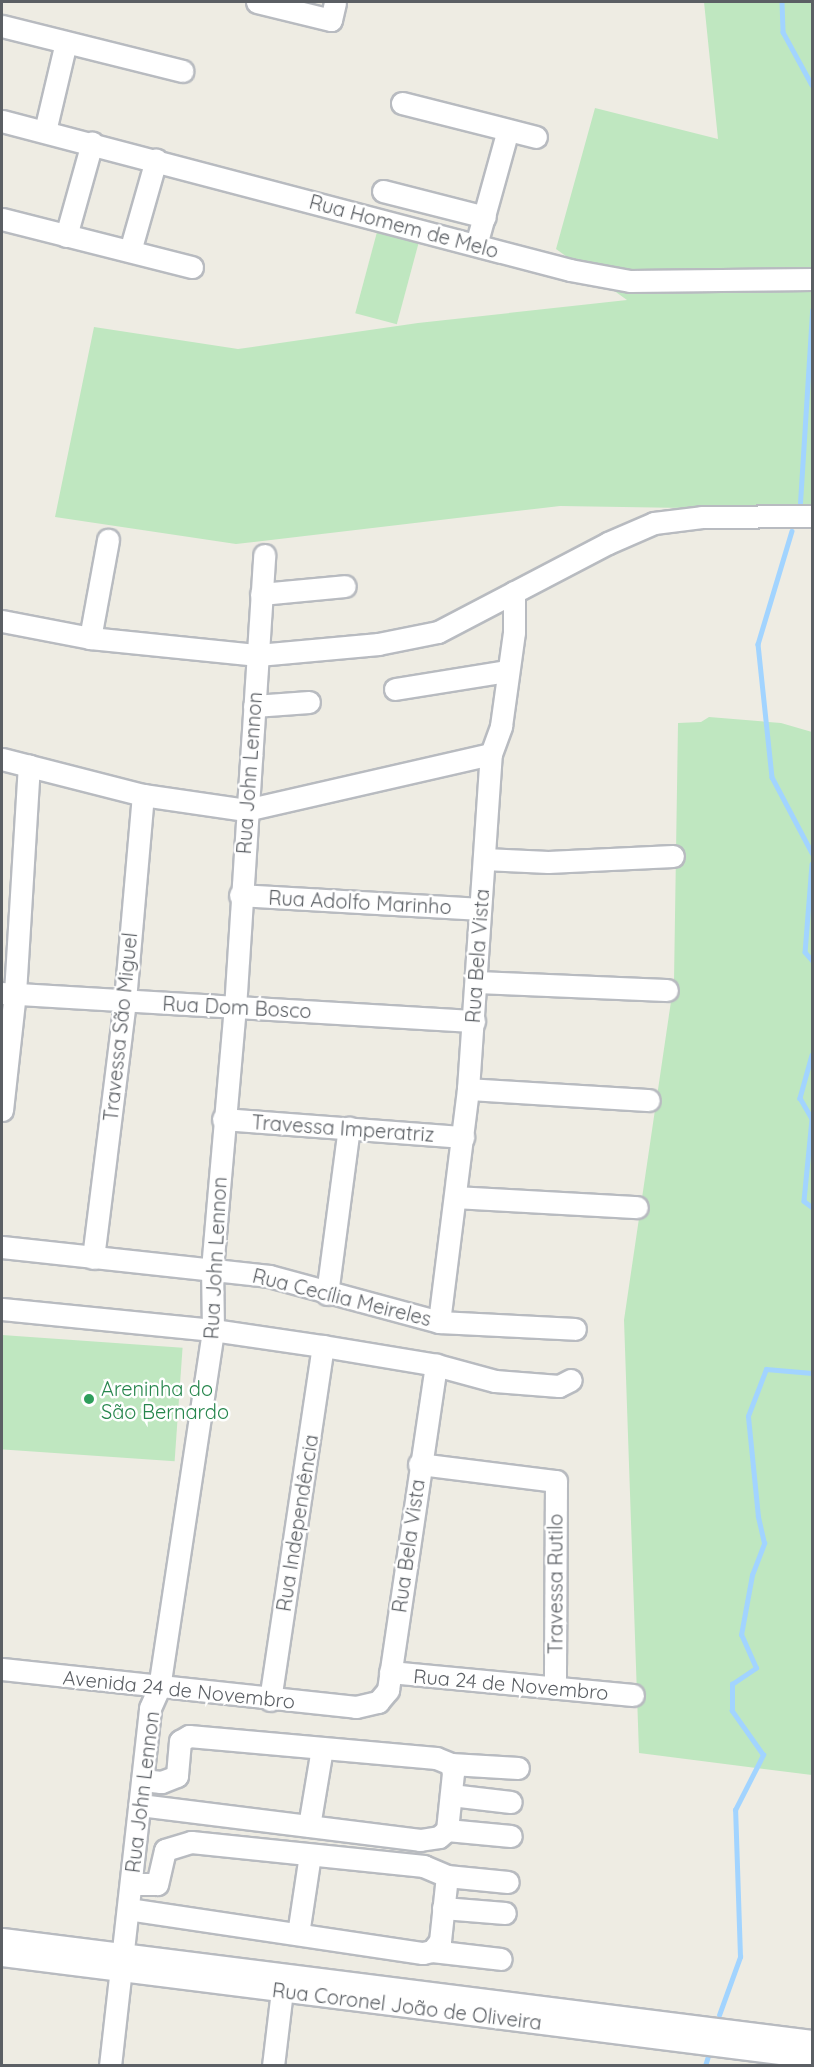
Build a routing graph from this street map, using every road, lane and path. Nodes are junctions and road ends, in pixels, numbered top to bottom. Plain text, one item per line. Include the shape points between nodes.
1 (257, 2) edge
2 (333, 11) edge
3 (2, 26) edge
4 (66, 42) junction
5 (182, 71) dead end
6 (402, 103) dead end
7 (2, 121) edge
8 (508, 130) junction
9 (45, 131) junction
10 (536, 137) dead end
11 (92, 143) junction
12 (156, 160) junction
13 (383, 191) dead end
14 (485, 217) junction
15 (2, 219) edge
16 (66, 236) junction
17 (476, 245) junction
18 (130, 251) junction
19 (192, 267) dead end
20 (813, 279) edge
21 (813, 516) edge
22 (108, 540) dead end
23 (264, 555) dead end
24 (345, 586) dead end
25 (514, 592) junction
26 (261, 594) junction
27 (2, 621) edge
28 (90, 638) junction
29 (258, 656) junction
30 (508, 671) junction
31 (394, 689) dead end
32 (309, 702) dead end
33 (254, 706) junction
34 (491, 754) junction
35 (2, 759) edge
36 (29, 765) junction
37 (142, 795) junction
38 (246, 810) junction
39 (673, 856) dead end
40 (484, 859) junction
41 (240, 895) junction
42 (480, 909) junction
43 (476, 982) junction
44 (667, 990) dead end
45 (8, 993) edge
46 (125, 1000) junction
47 (235, 1008) junction
48 (474, 1021) junction
49 (468, 1089) junction
50 (649, 1100) dead end
51 (2, 1110) edge
52 (223, 1119) junction
53 (349, 1127) junction
54 (463, 1137) junction
55 (456, 1197) junction
56 (637, 1207) dead end
57 (2, 1247) edge
58 (93, 1258) junction
59 (212, 1269) junction
60 (327, 1294) junction
61 (2, 1310) edge
62 (440, 1322) junction
63 (575, 1329) dead end
64 (213, 1330) junction
65 (323, 1346) junction
66 (436, 1365) junction
67 (571, 1380) dead end
68 (419, 1464) junction
69 (2, 1669) edge
70 (390, 1672) junction
71 (159, 1688) junction
72 (555, 1688) junction
73 (633, 1695) dead end
74 (270, 1700) junction
75 (356, 1707) joint
76 (322, 1748) junction
77 (451, 1764) junction
78 (518, 1768) dead end
79 (142, 1780) junction
80 (451, 1795) junction
81 (511, 1802) dead end
82 (140, 1804) junction
83 (309, 1826) junction
84 (447, 1830) junction
85 (511, 1836) dead end
86 (310, 1855) junction
87 (447, 1876) junction
88 (508, 1882) dead end
89 (131, 1884) junction
90 (444, 1908) junction
91 (128, 1909) junction
92 (505, 1913) dead end
93 (298, 1934) junction
94 (2, 1939) edge
95 (432, 1951) junction
96 (2, 1955) edge
97 (501, 1959) dead end
98 (123, 1963) junction
99 (282, 1990) junction
100 (813, 2042) edge
101 (813, 2057) edge
102 (110, 2066) edge
103 (273, 2066) edge

1 - 2 street
3 - 4 street
4 - 5 street
4 - 9 street
6 - 8 street
7 - 9 street, Rua Homem de Melo
8 - 10 street
8 - 14 street
9 - 11 street, Rua Homem de Melo
11 - 12 street, Rua Homem de Melo
11 - 16 street
12 - 17 street, Rua Homem de Melo
12 - 18 street
13 - 14 street
14 - 17 street
15 - 16 street
16 - 18 street
17 - 20 street, Rua Homem de Melo via 630,281
18 - 19 street
21 - 25 street via 702,517 654,523
22 - 28 street
23 - 26 street, Rua John Lennon
24 - 26 street
25 - 29 street via 438,632 417,638
25 - 30 street, Rua Bela Vista via 516,617
26 - 29 street, Rua John Lennon
27 - 28 street
28 - 29 street
29 - 33 street, Rua John Lennon
30 - 31 street
30 - 34 street, Rua Bela Vista via 501,726
32 - 33 street
33 - 38 street, Rua John Lennon
34 - 38 street
34 - 40 street, Rua Bela Vista
35 - 36 street
36 - 37 street
36 - 45 street
37 - 38 street
37 - 46 street, Travessa São Miguel
38 - 41 street, Rua John Lennon
39 - 40 street via 548,862
40 - 42 street, Rua Bela Vista
41 - 42 street, Rua Adolfo Marinho
41 - 47 street, Rua John Lennon
42 - 43 street, Rua Bela Vista
43 - 44 street
43 - 48 street, Rua Bela Vista
45 - 46 street, Rua Dom Bosco
45 - 51 street
46 - 47 street, Rua Dom Bosco
46 - 58 street, Travessa São Miguel
47 - 48 street, Rua Dom Bosco
47 - 52 street, Rua John Lennon
48 - 49 street, Rua Bela Vista
49 - 50 street
49 - 54 street, Rua Bela Vista
52 - 53 street, Travessa Imperatriz
52 - 59 street, Rua John Lennon
53 - 54 street, Travessa Imperatriz
53 - 60 street
54 - 55 street, Rua Bela Vista
55 - 56 street
55 - 62 street, Rua Bela Vista
57 - 58 street, Rua Cecília Meireles
58 - 59 street, Rua Cecília Meireles
59 - 60 street, Rua Cecília Meireles via 269,1276
59 - 64 street, Rua John Lennon
60 - 62 street, Rua Cecília Meireles
61 - 64 street
62 - 63 street, Rua Cecília Meireles
64 - 65 street
64 - 71 street, Rua John Lennon
65 - 66 street
65 - 74 street, Rua Independência
66 - 67 street via 495,1381 559,1386
66 - 68 street, Rua Bela Vista
68 - 70 street, Rua Bela Vista
68 - 72 street, Travessa Rutilo via 556,1481
69 - 71 street, Avenida 24 de Novembro
70 - 72 street, Rua 24 de Novembro
70 - 75 street, Rua Bela Vista via 385,1697 370,1706
71 - 74 street, Avenida 24 de Novembro
71 - 79 street, Rua John Lennon via 150,1708
72 - 73 street, Rua 24 de Novembro
74 - 75 street, Avenida 24 de Novembro
76 - 77 street via 436,1758
76 - 79 street via 189,1736 180,1742 177,1776 161,1782
76 - 83 street
77 - 78 street
77 - 80 street
79 - 82 street, Rua John Lennon
80 - 81 street
80 - 84 street
82 - 83 street
82 - 89 street, Rua John Lennon
83 - 84 street via 420,1840 439,1838
84 - 85 street
86 - 87 street via 424,1866
86 - 89 street via 191,1842 165,1850 157,1884
86 - 93 street
87 - 88 street
87 - 90 street
89 - 91 street, Rua John Lennon
90 - 92 street
90 - 95 street via 440,1941
91 - 93 street
91 - 98 street, Rua John Lennon
93 - 95 street via 423,1953
94 - 98 street, Rua Coronel João de Oliveira
95 - 97 street
96 - 98 street, Rua Coronel João de Oliveira
98 - 99 street, Rua Coronel João de Oliveira
98 - 100 street, Rua Coronel João de Oliveira
98 - 102 street, Rua John Lennon
99 - 101 street, Rua Coronel João de Oliveira
99 - 103 street

